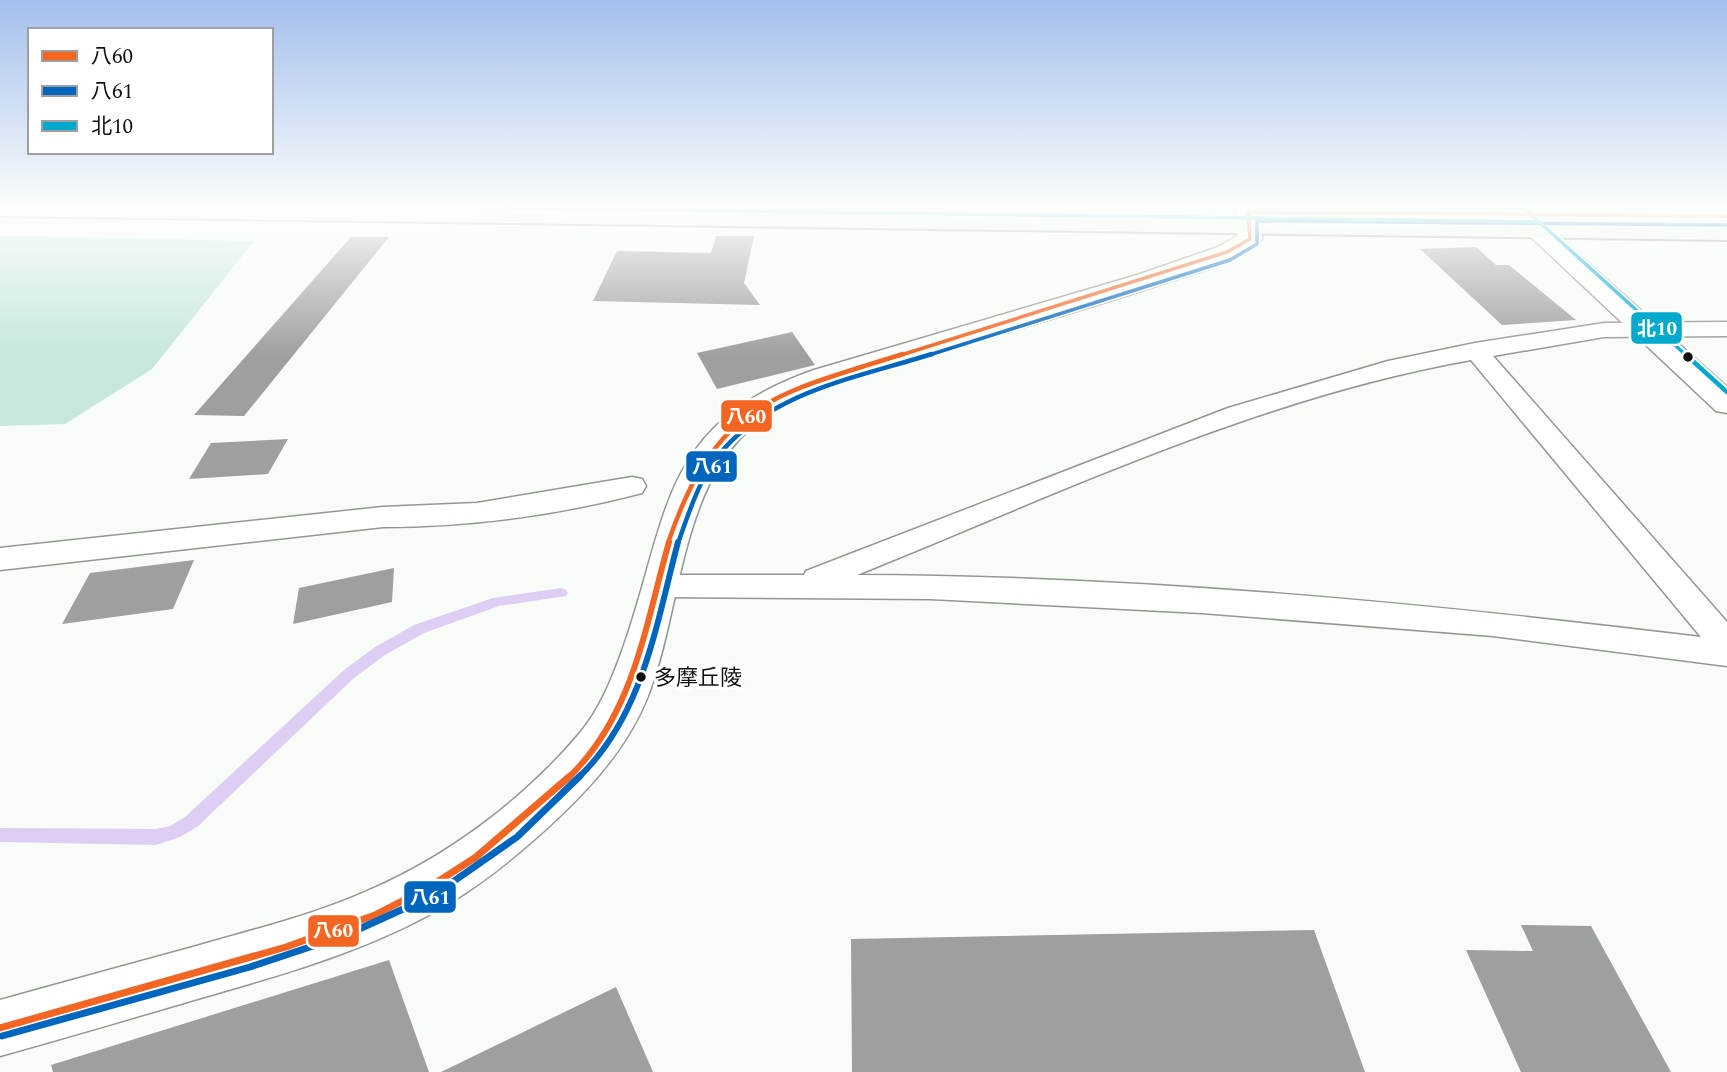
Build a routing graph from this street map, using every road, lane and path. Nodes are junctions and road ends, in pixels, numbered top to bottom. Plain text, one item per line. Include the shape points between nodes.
1 (1218, 256) edge
2 (1565, 256) edge
3 (1644, 329) junction
4 (1727, 329) edge
5 (1475, 350) junction
6 (1727, 404) edge
7 (632, 486) dead end
8 (0, 559) edge
9 (659, 586) junction
10 (800, 586) junction
11 (1727, 645) edge
12 (1727, 653) edge
13 (0, 1028) edge

1 - 9 street via 844,372 788,391 754,409 720,439 683,499
2 - 3 street
3 - 4 street
3 - 5 street via 1604,330
3 - 6 street
5 - 10 street via 1397,366 1237,413
5 - 11 street
7 - 8 street via 480,513 383,517
9 - 10 street
9 - 13 street via 649,629 609,730 537,808 450,877 353,926 288,948
10 - 12 street via 931,587 1202,601 1493,624

